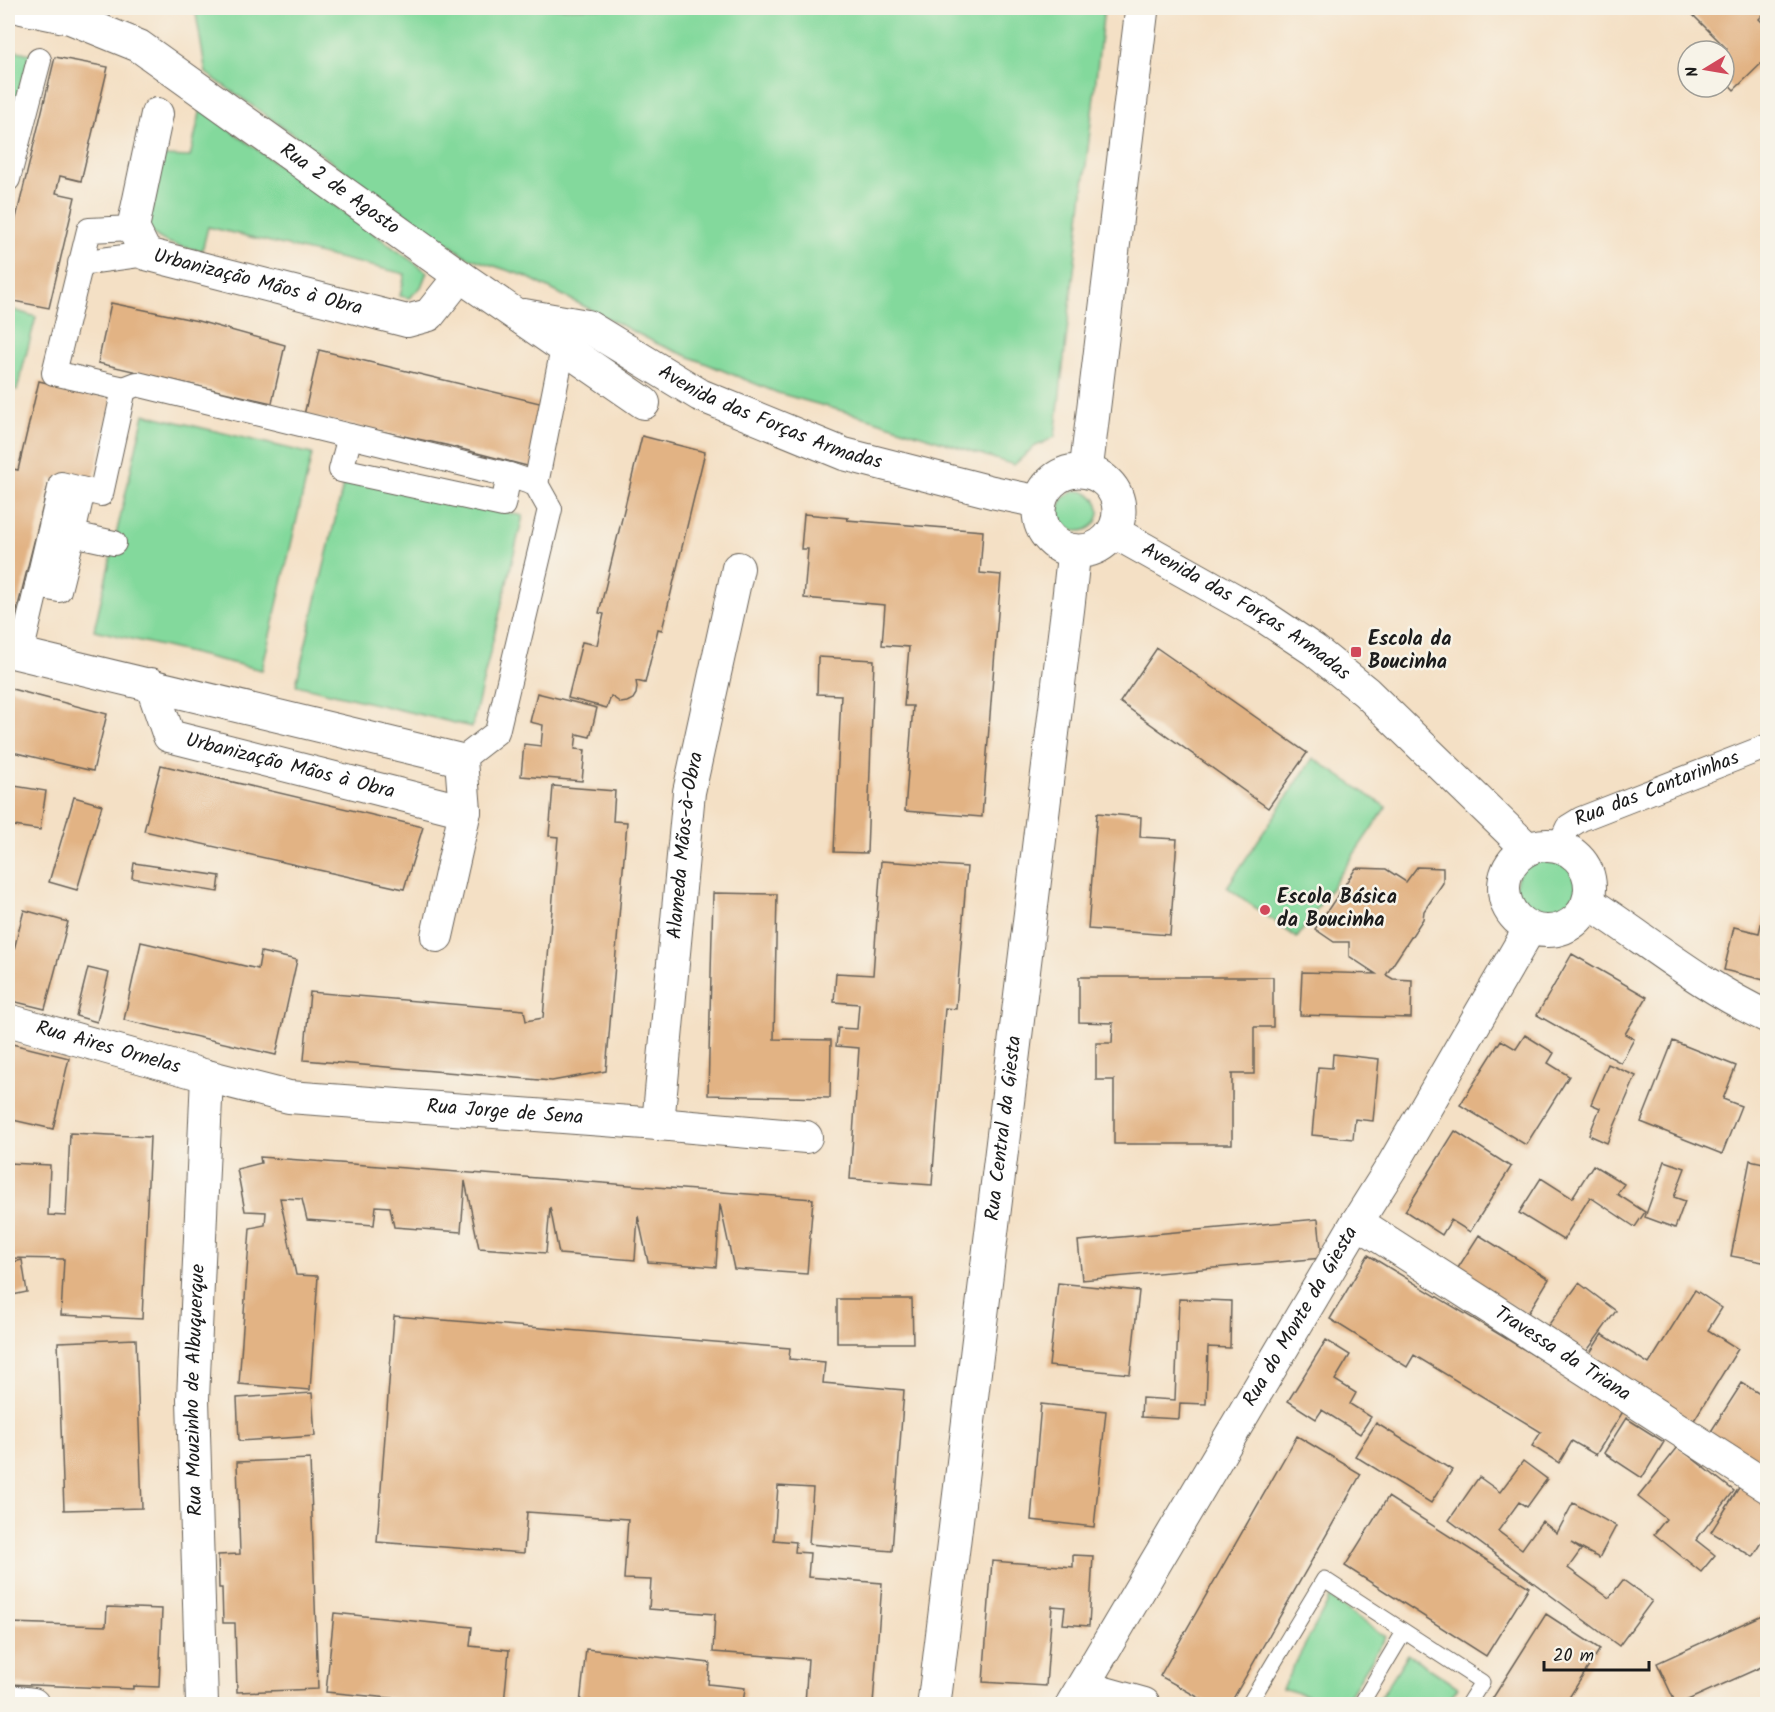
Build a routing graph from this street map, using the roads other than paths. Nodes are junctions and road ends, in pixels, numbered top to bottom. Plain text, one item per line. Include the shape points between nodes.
1 (22, 8) edge
2 (1142, 8) edge
3 (39, 60) dead end
4 (157, 114) dead end
5 (14, 130) edge
6 (8, 179) edge
7 (140, 241) junction
8 (460, 276) junction
9 (511, 312) junction
10 (563, 348) junction
11 (124, 389) junction
12 (644, 404) dead end
13 (350, 435) junction
14 (1086, 471) junction
15 (509, 475) junction
16 (536, 484) junction
17 (82, 490) junction
18 (1040, 502) junction
19 (1114, 532) junction
20 (73, 534) junction
21 (114, 543) dead end
22 (1074, 551) junction
23 (738, 568) dead end
24 (37, 586) junction
25 (14, 652) edge
26 (151, 684) junction
27 (1767, 746) edge
28 (461, 759) junction
29 (465, 811) junction
30 (1559, 846) junction
31 (1528, 849) junction
32 (1588, 902) junction
33 (1530, 928) junction
34 (437, 936) dead end
35 (1767, 1017) edge
36 (8, 1020) edge
37 (207, 1076) junction
38 (658, 1124) junction
39 (806, 1137) dead end
40 (1357, 1222) junction
41 (1767, 1487) edge
42 (1404, 1632) junction
43 (1078, 1696) edge
44 (8, 1701) edge
45 (33, 1704) edge
46 (202, 1704) edge
47 (934, 1704) edge
48 (1144, 1704) edge
49 (1249, 1704) edge
50 (1361, 1704) edge
51 (1468, 1704) edge

1 - 8 street, Rua 2 de Agosto via 70,18 139,46
2 - 14 street
3 - 5 street
4 - 7 street
5 - 6 street
7 - 8 street, Urbanização Mãos à Obra via 407,321 429,315
7 - 11 street via 89,230 54,373
8 - 9 street, Rua 2 de Agosto
9 - 10 street, Rua 2 de Agosto
9 - 18 street, Avenida das Forças Armadas via 587,326 700,395 844,454
10 - 12 street, Rua 2 de Agosto
10 - 16 street
11 - 13 street via 137,384
11 - 17 street via 101,494
13 - 15 street
13 - 15 street via 341,470 503,505
14 - 18 street via 1074,471 1053,481
14 - 19 street via 1098,475 1116,494 1119,520
15 - 16 street
16 - 28 street via 550,509 497,732
17 - 20 street
17 - 24 street via 61,484
18 - 22 street via 1043,528 1061,547
19 - 22 street via 1097,548
19 - 31 street, Avenida das Forças Armadas via 1260,614 1314,650 1366,692
20 - 21 street
20 - 24 street via 59,590
22 - 47 street, Rua Central da Giesta
23 - 38 street, Alameda Mãos-à-Obra via 688,792
24 - 25 street
25 - 26 street
26 - 28 street
26 - 29 street, Urbanização Mãos à Obra via 169,736
27 - 30 street, Rua das Cantarinhas via 1581,819 1568,827
28 - 29 street
29 - 34 street
30 - 31 street via 1538,845
30 - 32 street via 1582,862 1588,874
31 - 33 street via 1510,866 1504,889 1511,912
32 - 33 street via 1581,915 1558,930
32 - 35 street via 1706,984
33 - 40 street, Rua do Monte da Giesta
36 - 37 street, Rua Aires Ornelas
37 - 38 street, Rua Jorge de Sena via 289,1097
37 - 46 street, Rua Mouzinho de Albuquerque via 193,1399
38 - 39 street, Rua Jorge de Sena
40 - 41 street, Travessa da Triana
40 - 43 street, Rua do Monte da Giesta
42 - 49 lane via 1324,1579
42 - 50 lane
42 - 51 lane via 1482,1682
43 - 48 street
44 - 45 street

